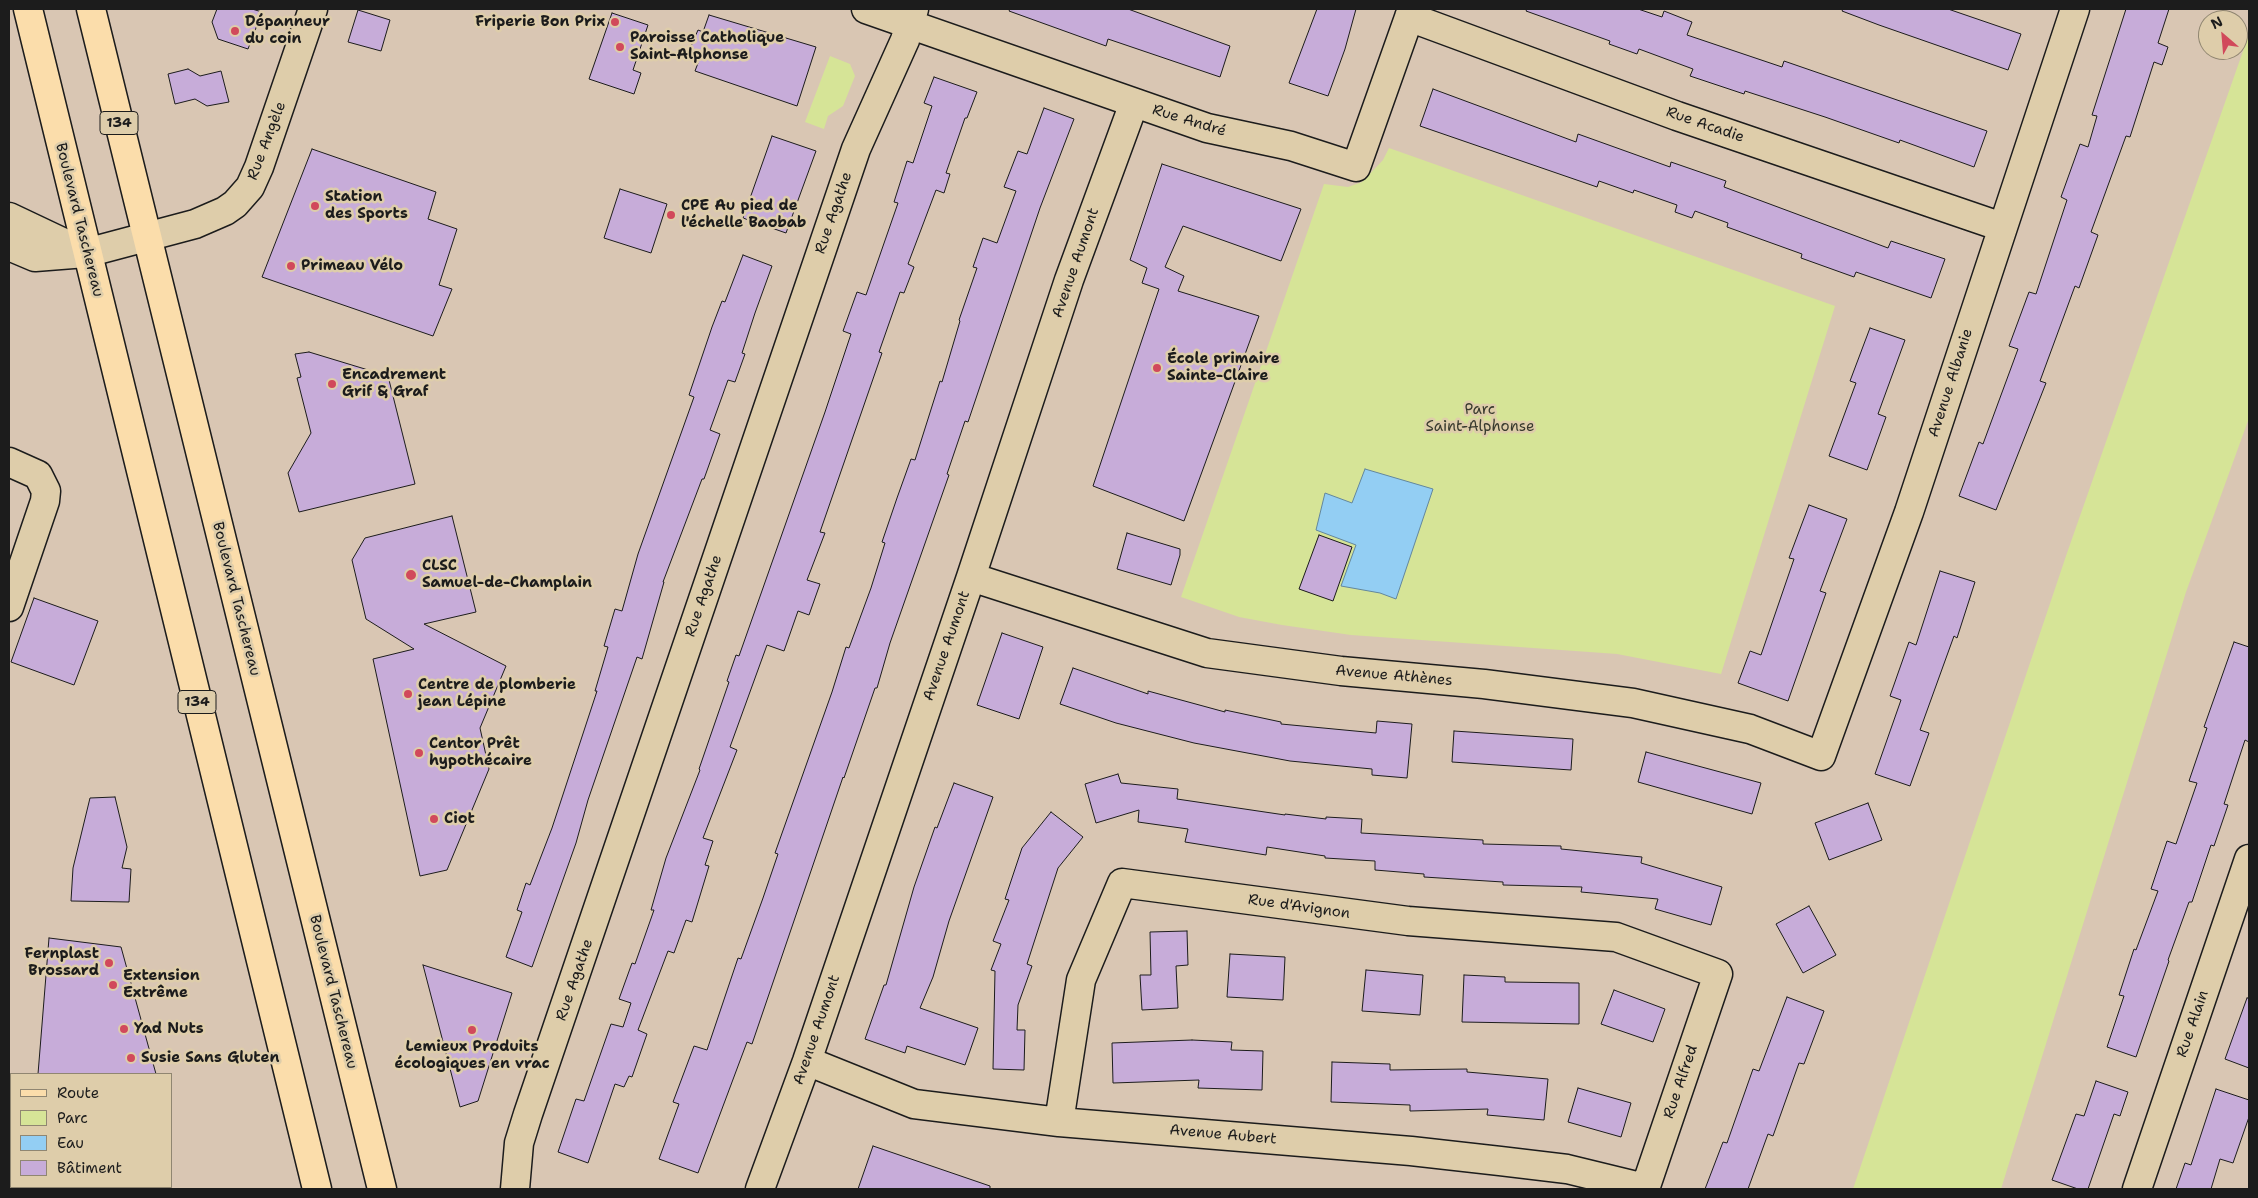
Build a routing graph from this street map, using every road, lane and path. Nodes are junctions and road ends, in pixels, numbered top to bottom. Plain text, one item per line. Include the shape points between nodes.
1 (28, 9) edge
2 (91, 9) edge
3 (313, 9) edge
4 (866, 9) edge
5 (2075, 9) edge
6 (1410, 13) edge
7 (911, 16) edge
8 (1134, 103) junction
9 (9, 216) edge
10 (2002, 228) junction
11 (147, 238) junction
12 (9, 246) edge
13 (86, 253) junction
14 (9, 462) edge
15 (972, 577) junction
16 (9, 606) edge
17 (1821, 756) joint
18 (2249, 859) edge
19 (1718, 974) joint
20 (808, 1061) junction
21 (1059, 1122) junction
22 (316, 1189) edge
23 (382, 1189) edge
24 (515, 1189) edge
25 (760, 1189) edge
26 (1645, 1189) edge
27 (2137, 1189) edge

1 - 13 main road, Boulevard Taschereau / 134
2 - 11 main road, Boulevard Taschereau / 134
3 - 11 street, Rue Angèle via 263,156 247,191 231,207 204,221
4 - 7 street, Rue André
5 - 10 street, Avenue Albanie
6 - 8 street, Rue André via 1356,167 1291,146 1207,128
6 - 10 street, Rue Acadie via 1677,116
7 - 8 street, Rue André
7 - 24 street, Rue Agathe via 905,40 856,149 518,1143
8 - 15 street, Avenue Aumont via 1069,280
9 - 13 street
10 - 17 street, Avenue Albanie via 1909,512
11 - 13 street, Rue Angèle
11 - 23 main road, Boulevard Taschereau / 134
12 - 13 street, Rue Angèle via 35,257
13 - 22 main road, Boulevard Taschereau / 134
14 - 16 street via 35,472 44,482 46,491
15 - 17 street, Avenue Athènes via 1208,653 1633,703 1750,729
15 - 20 street, Avenue Aumont
18 - 27 street, Rue Alain
19 - 21 street, Rue d'Avignon via 1616,937 1408,922 1122,883 1081,980
19 - 26 street, Rue Alfred
20 - 21 street, Avenue Aubert via 914,1104
20 - 25 street, Avenue Aumont
21 - 26 street, Avenue Aubert via 1411,1151 1567,1169

